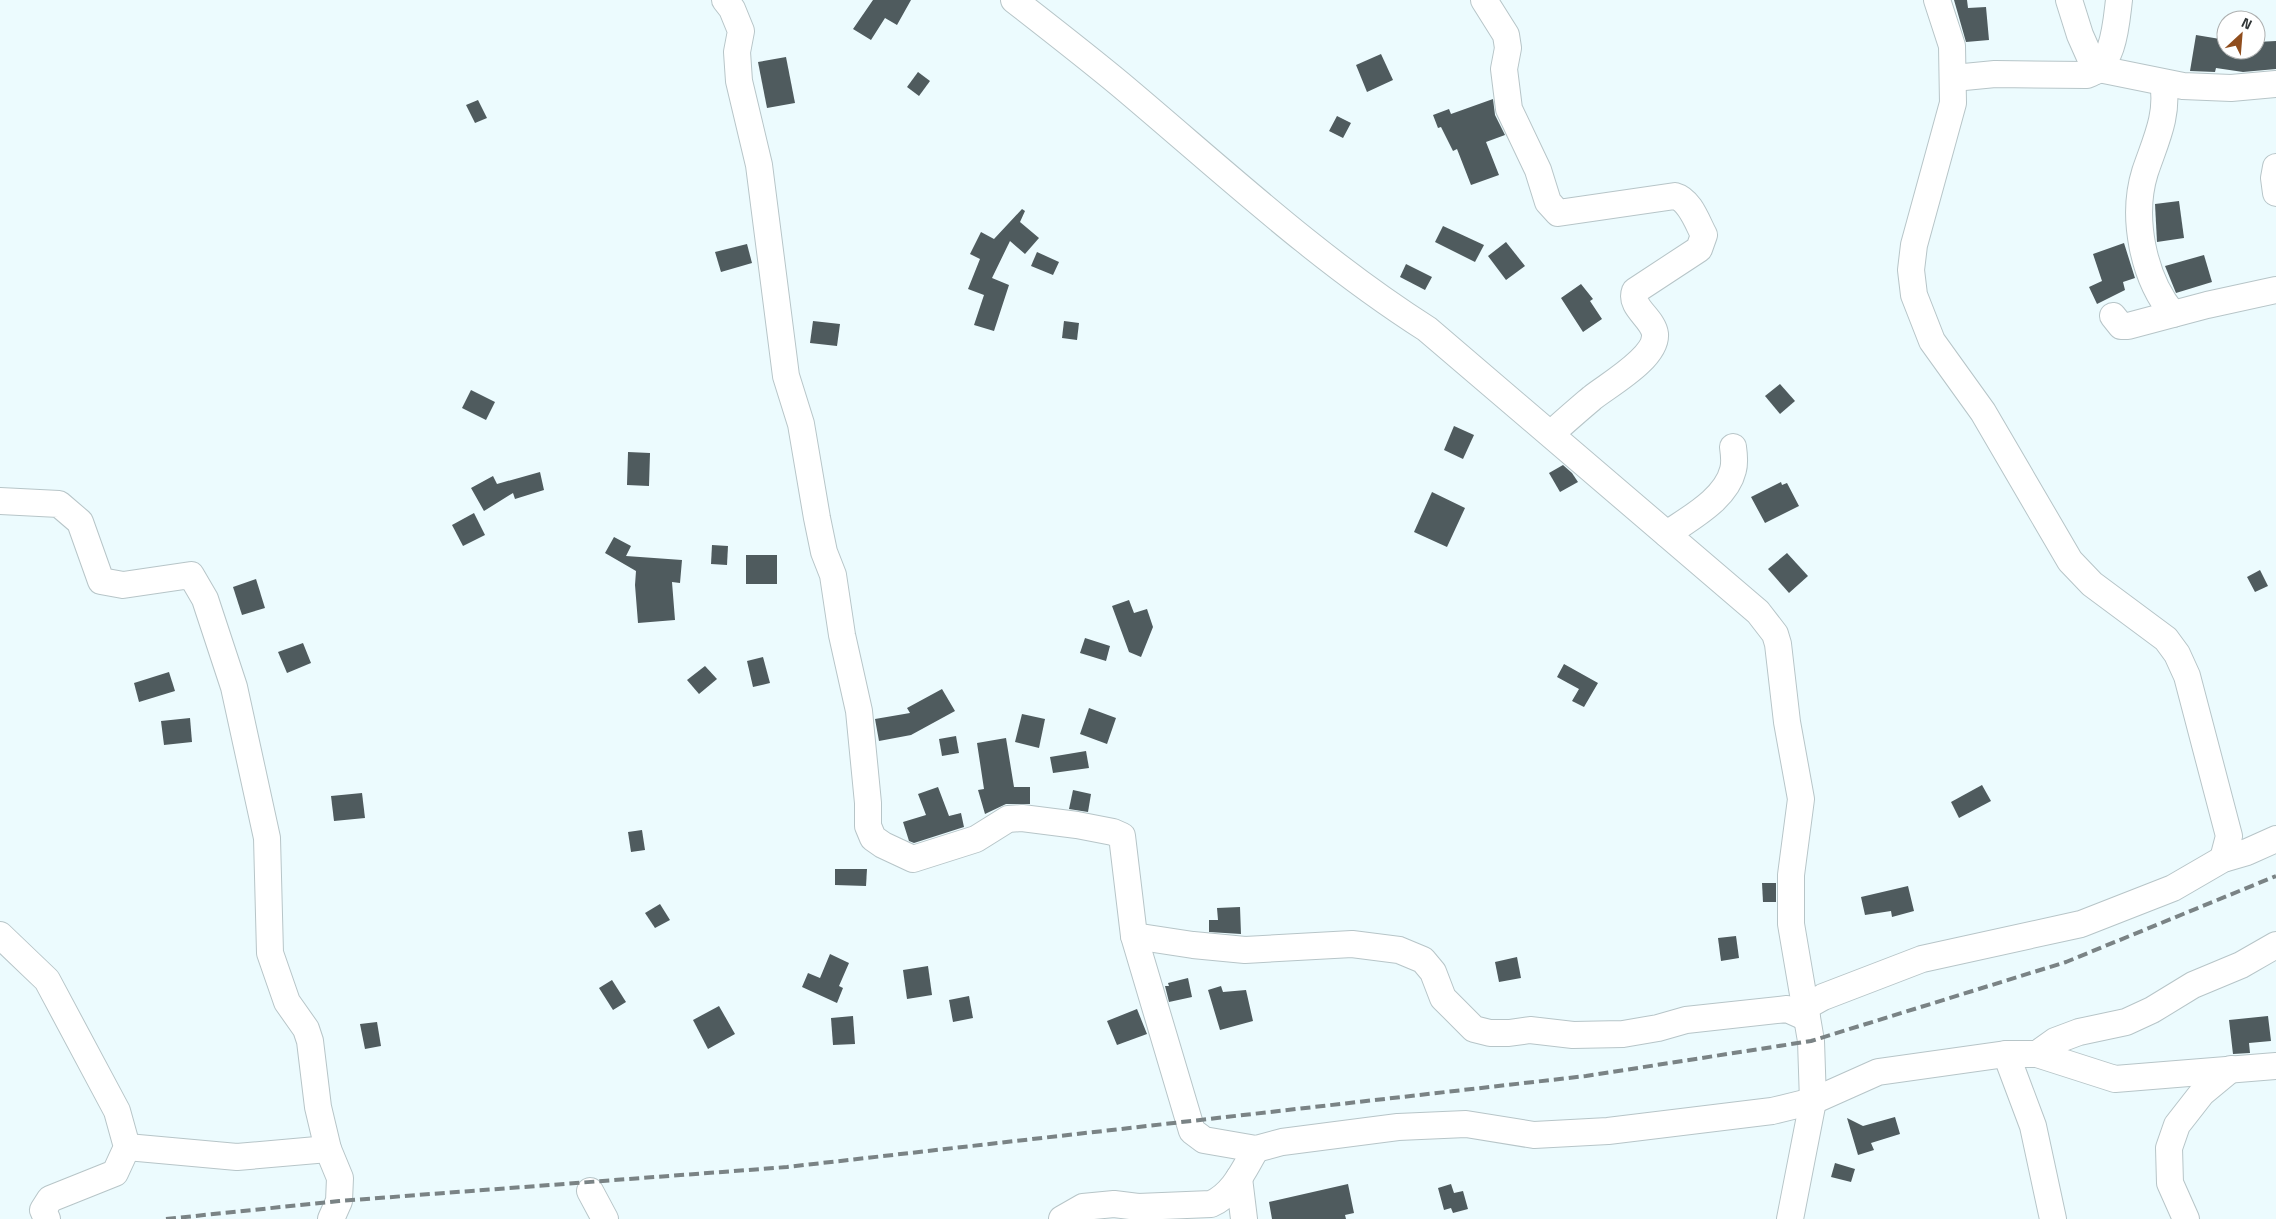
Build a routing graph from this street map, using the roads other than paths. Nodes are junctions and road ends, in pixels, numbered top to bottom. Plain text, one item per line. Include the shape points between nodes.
1 (725, 0) edge
2 (1014, 0) edge
3 (1484, 0) edge
4 (1937, 0) edge
5 (2069, 0) edge
6 (2119, 0) edge
7 (2098, 70) junction
8 (1954, 78) junction
9 (2163, 83) junction
10 (2276, 84) edge
11 (2276, 168) edge
12 (2276, 193) edge
13 (2276, 290) edge
14 (2173, 314) junction
15 (2113, 316) dead end
16 (1551, 434) junction
17 (1733, 447) dead end
18 (0, 501) edge
19 (1667, 534) junction
20 (2276, 839) edge
21 (2223, 859) junction
22 (0, 936) edge
23 (1134, 936) junction
24 (2276, 945) edge
25 (1806, 1013) junction
26 (2006, 1054) junction
27 (2037, 1054) junction
28 (2276, 1066) edge
29 (2231, 1069) junction
30 (1814, 1101) junction
31 (127, 1147) junction
32 (1256, 1148) junction
33 (328, 1149) junction
34 (1239, 1178) junction
35 (590, 1191) dead end
36 (47, 1219) edge
37 (331, 1219) edge
38 (605, 1219) edge
39 (1062, 1219) edge
40 (1244, 1219) edge
41 (1790, 1219) edge
42 (2053, 1219) edge
43 (2186, 1219) edge

1 - 23 street via 741,31 739,81 759,166 786,376 801,424 817,518 833,575 842,636 859,711 868,826 873,838 913,859 976,840 1008,819 1022,818 1113,832 1122,836 1124,842
2 - 16 street via 1120,84 1292,232 1371,292 1427,329
3 - 16 street via 1506,35 1508,48 1504,69 1509,109 1553,210 1558,213 1675,196 1688,205 1704,235 1700,249 1633,296 1651,322 1655,335 1644,356
4 - 8 street via 1952,46
5 - 7 street via 2080,35
6 - 7 street via 2109,52
7 - 8 street via 2087,75 1995,74
7 - 9 street
8 - 21 street via 1953,103 1914,245 1911,270 1914,295 1932,341 1983,412 2070,560 2092,584 2160,634 2177,654 2187,676 2229,836
9 - 10 street via 2231,88
9 - 14 street via 2165,108 2142,184 2140,223 2155,284
11 - 12 street
13 - 14 street
14 - 15 street via 2128,326 2121,326
16 - 19 street
17 - 19 street via 1734,468 1726,486
18 - 33 street via 59,504 80,522 101,581 123,585 191,575 205,599 234,687 267,838 270,953 287,1002 306,1028 310,1041 318,1107
19 - 25 street via 1758,612 1775,634 1778,644 1801,800 1791,875 1791,924
20 - 21 street
21 - 25 street via 2173,888 2081,924 1922,959 1823,997
22 - 31 street via 47,980 117,1110
23 - 25 street via 1245,950 1352,944 1399,950 1423,960 1443,998 1474,1029 1490,1032 1530,1030 1573,1035 1623,1034 1686,1020 1787,1009
23 - 32 street via 1192,1132 1204,1140
24 - 27 street via 2126,1022 2079,1032 2055,1041
25 - 30 street
26 - 27 street
26 - 30 street via 1878,1072
26 - 42 street via 2033,1126
27 - 29 street via 2115,1079
28 - 29 street
29 - 43 street via 2202,1093 2177,1125 2169,1148 2170,1183
30 - 32 street via 1772,1111 1608,1131 1534,1135 1466,1124 1398,1127
30 - 41 street
31 - 33 street via 237,1157
31 - 36 street via 115,1173 50,1199 43,1210
32 - 34 street
33 - 37 street via 340,1178 339,1200
34 - 39 street via 1220,1200 1211,1204 1083,1207
34 - 40 street
35 - 38 street

